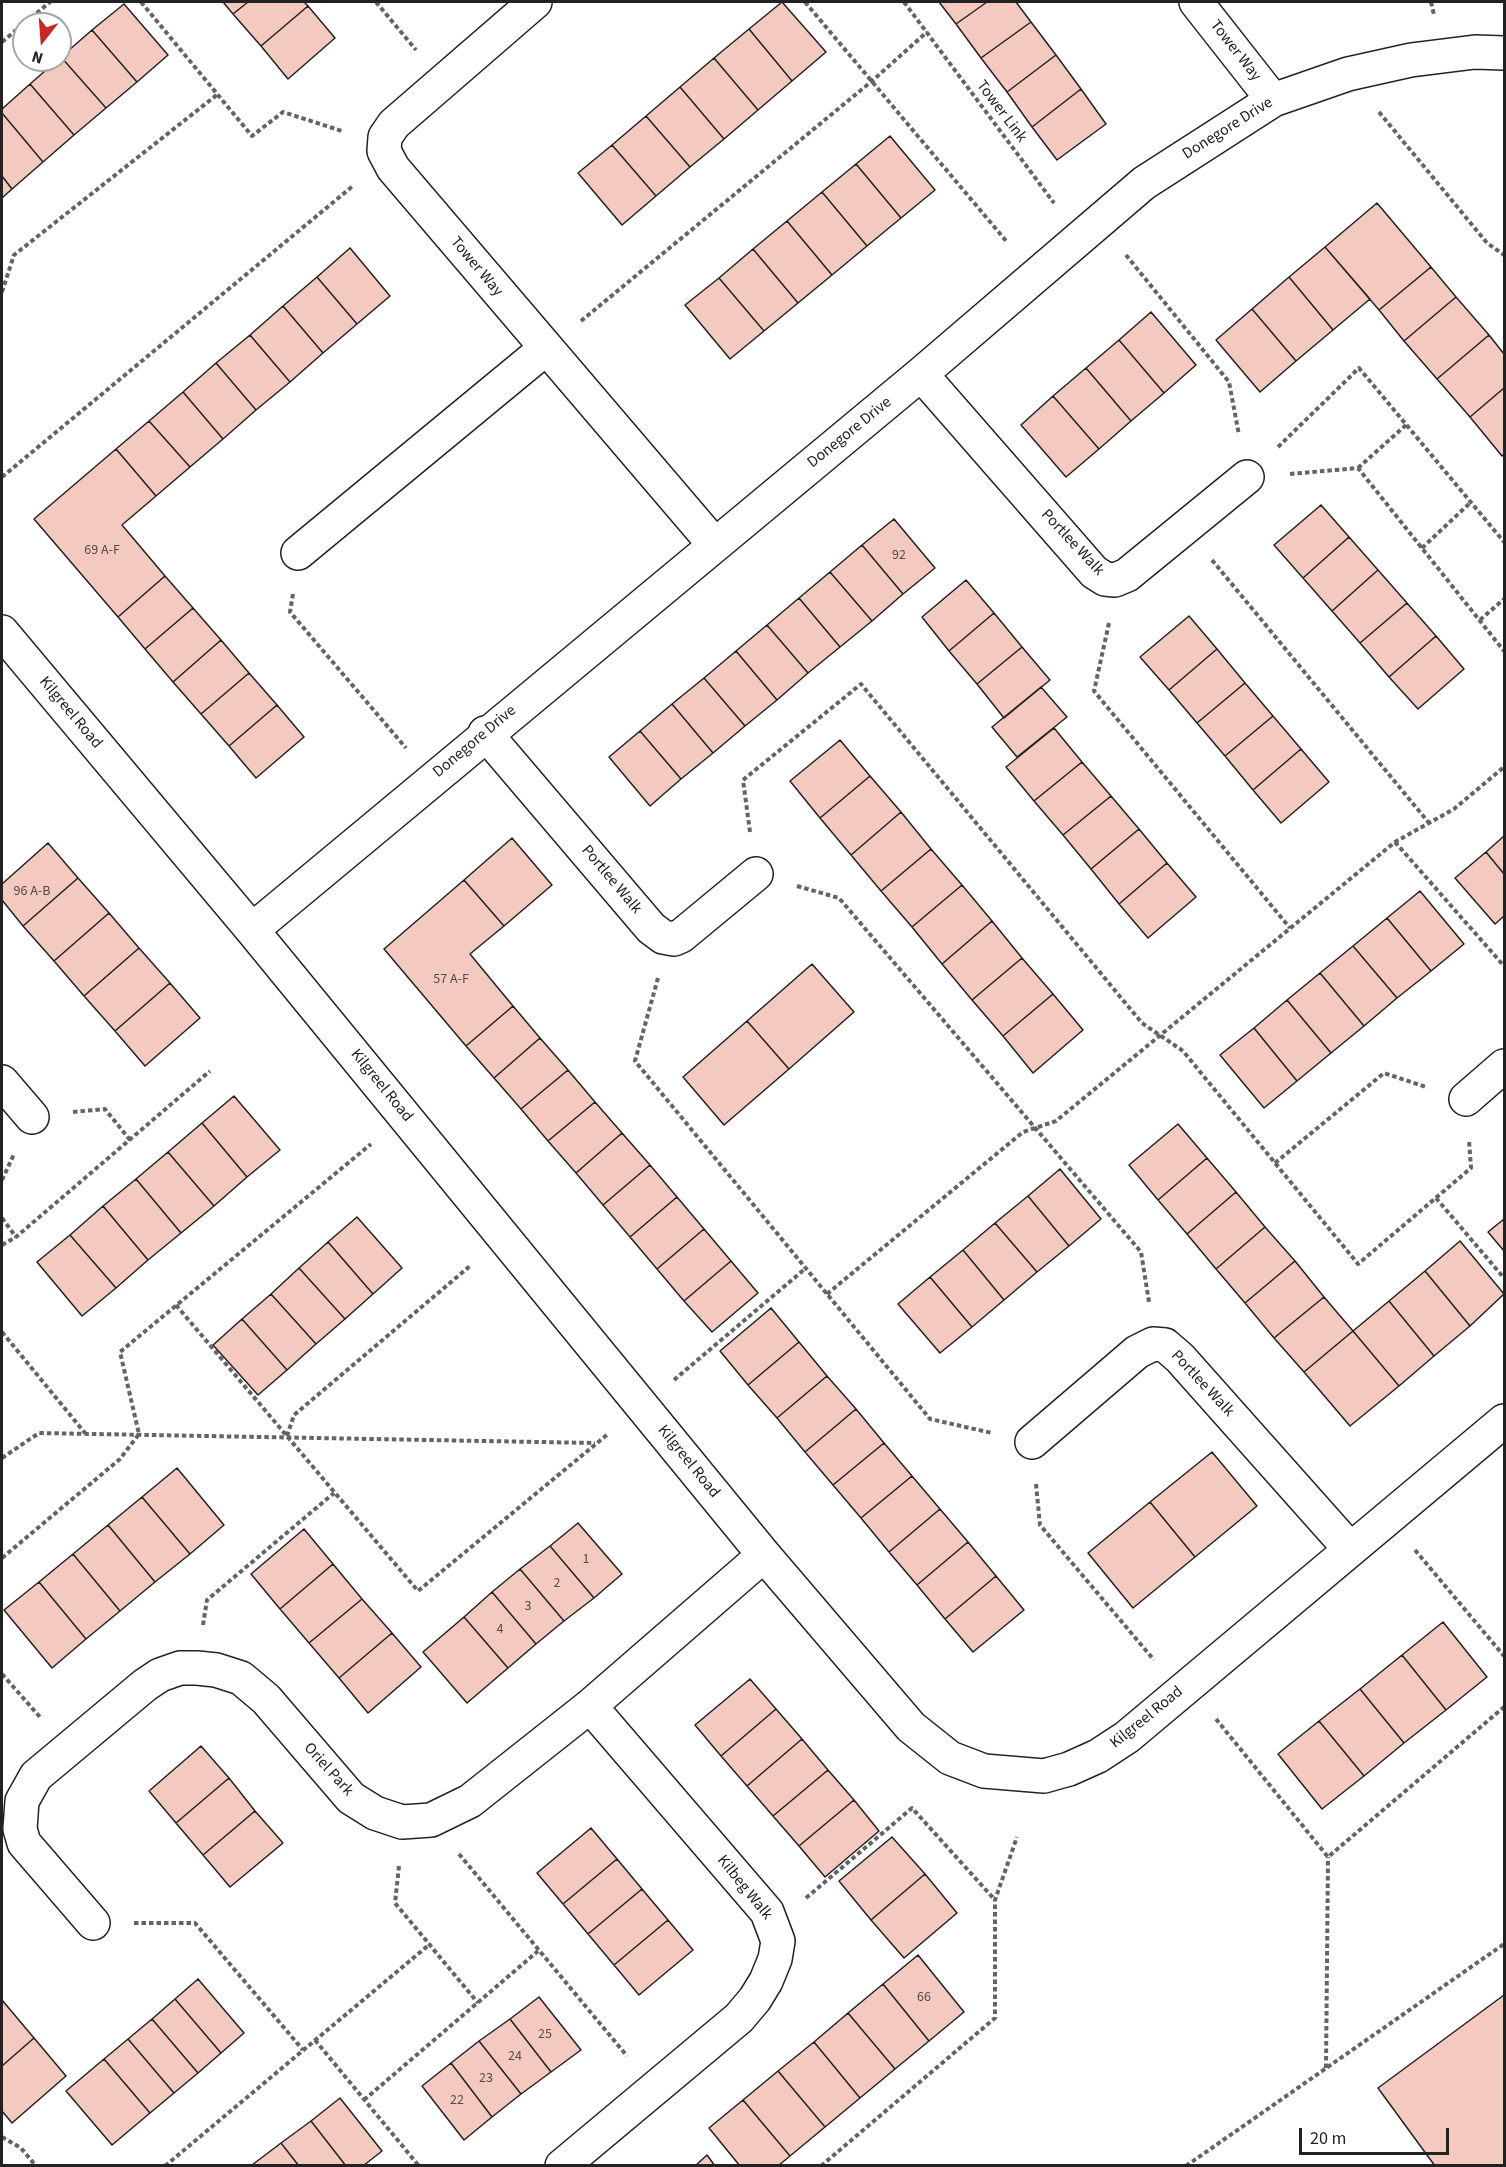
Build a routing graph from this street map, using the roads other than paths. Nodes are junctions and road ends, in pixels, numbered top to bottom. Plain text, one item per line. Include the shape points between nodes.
1 (535, 2) edge
2 (1196, 2) edge
3 (1504, 53) edge
4 (1273, 100) junction
5 (544, 349) junction
6 (921, 374) junction
7 (1247, 477) road end
8 (714, 544) junction
9 (298, 553) road end
10 (2, 632) edge
11 (485, 733) junction
12 (756, 874) road end
13 (252, 930) junction
14 (1504, 1066) edge
15 (2, 1082) edge
16 (1466, 1099) road end
17 (32, 1117) road end
18 (1504, 1421) edge
19 (1032, 1442) road end
20 (1350, 1549) junction
21 (764, 1555) junction
22 (590, 1706) junction
23 (93, 1923) road end
24 (562, 2166) edge

1 - 5 street, Tower Way via 394,124 385,151
2 - 4 street, Tower Way
3 - 4 street, Donegore Drive via 1443,55 1348,74
4 - 6 street, Donegore Drive via 1144,183
5 - 8 street, Tower Way
5 - 9 street
6 - 7 street, Portlee Walk via 1094,572 1105,579 1120,579
6 - 8 street, Donegore Drive
8 - 11 street, Donegore Drive
10 - 13 street, Kilgreel Road
11 - 12 street, Portlee Walk via 651,928 669,939 681,936
11 - 13 street, Donegore Drive
13 - 21 street, Kilgreel Road
14 - 16 street
15 - 17 street
18 - 20 street, Kilgreel Road
19 - 20 street, Portlee Walk via 1137,1352 1156,1344 1165,1346
20 - 21 street, Kilgreel Road via 1126,1737 1098,1756 1044,1776 1011,1775 966,1766 950,1758 911,1727
21 - 22 street
22 - 23 street, Oriel Park via 470,1802 417,1821 375,1813 343,1791 254,1687 229,1674 197,1668 180,1668 160,1675 36,1776 22,1801 20,1829 31,1854
22 - 24 street, Kilbeg Walk via 767,1912 778,1941 775,1959 755,2000 739,2018

